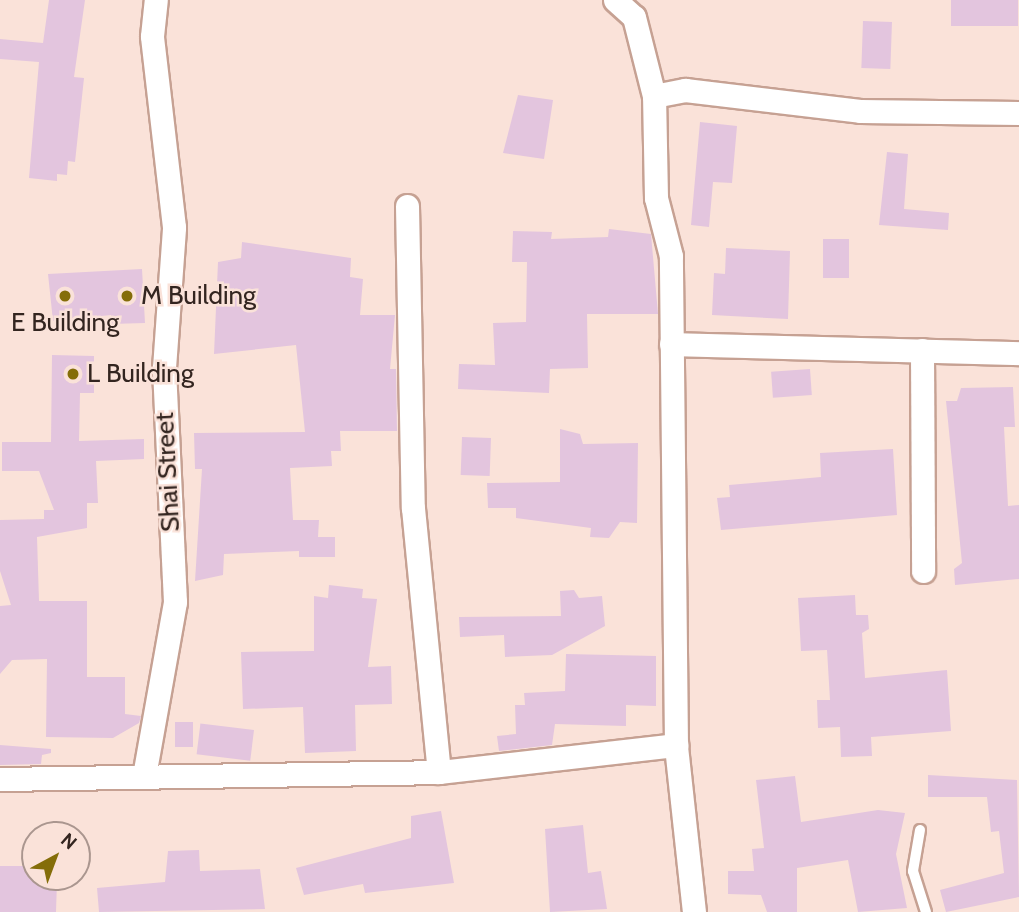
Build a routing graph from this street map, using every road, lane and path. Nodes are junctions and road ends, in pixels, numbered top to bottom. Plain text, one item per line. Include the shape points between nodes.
1 (156, 0) edge
2 (615, 0) edge
3 (654, 96) junction
4 (1019, 113) edge
5 (407, 206) dead end
6 (671, 344) junction
7 (922, 350) junction
8 (1019, 353) edge
9 (923, 571) dead end
10 (676, 745) junction
11 (439, 772) junction
12 (144, 776) junction
13 (0, 779) edge
14 (920, 830) dead end
15 (694, 912) edge
16 (926, 912) edge

1 - 12 street, Shai Street via 152,36 174,227 163,368 174,602
2 - 3 street via 634,17
3 - 4 street via 685,90 860,111
3 - 6 street via 656,198 671,256
5 - 11 street via 413,508
6 - 7 street
6 - 10 street
7 - 8 street
7 - 9 street
10 - 11 street
10 - 15 street
11 - 12 street
12 - 13 street
14 - 16 lane via 914,872

